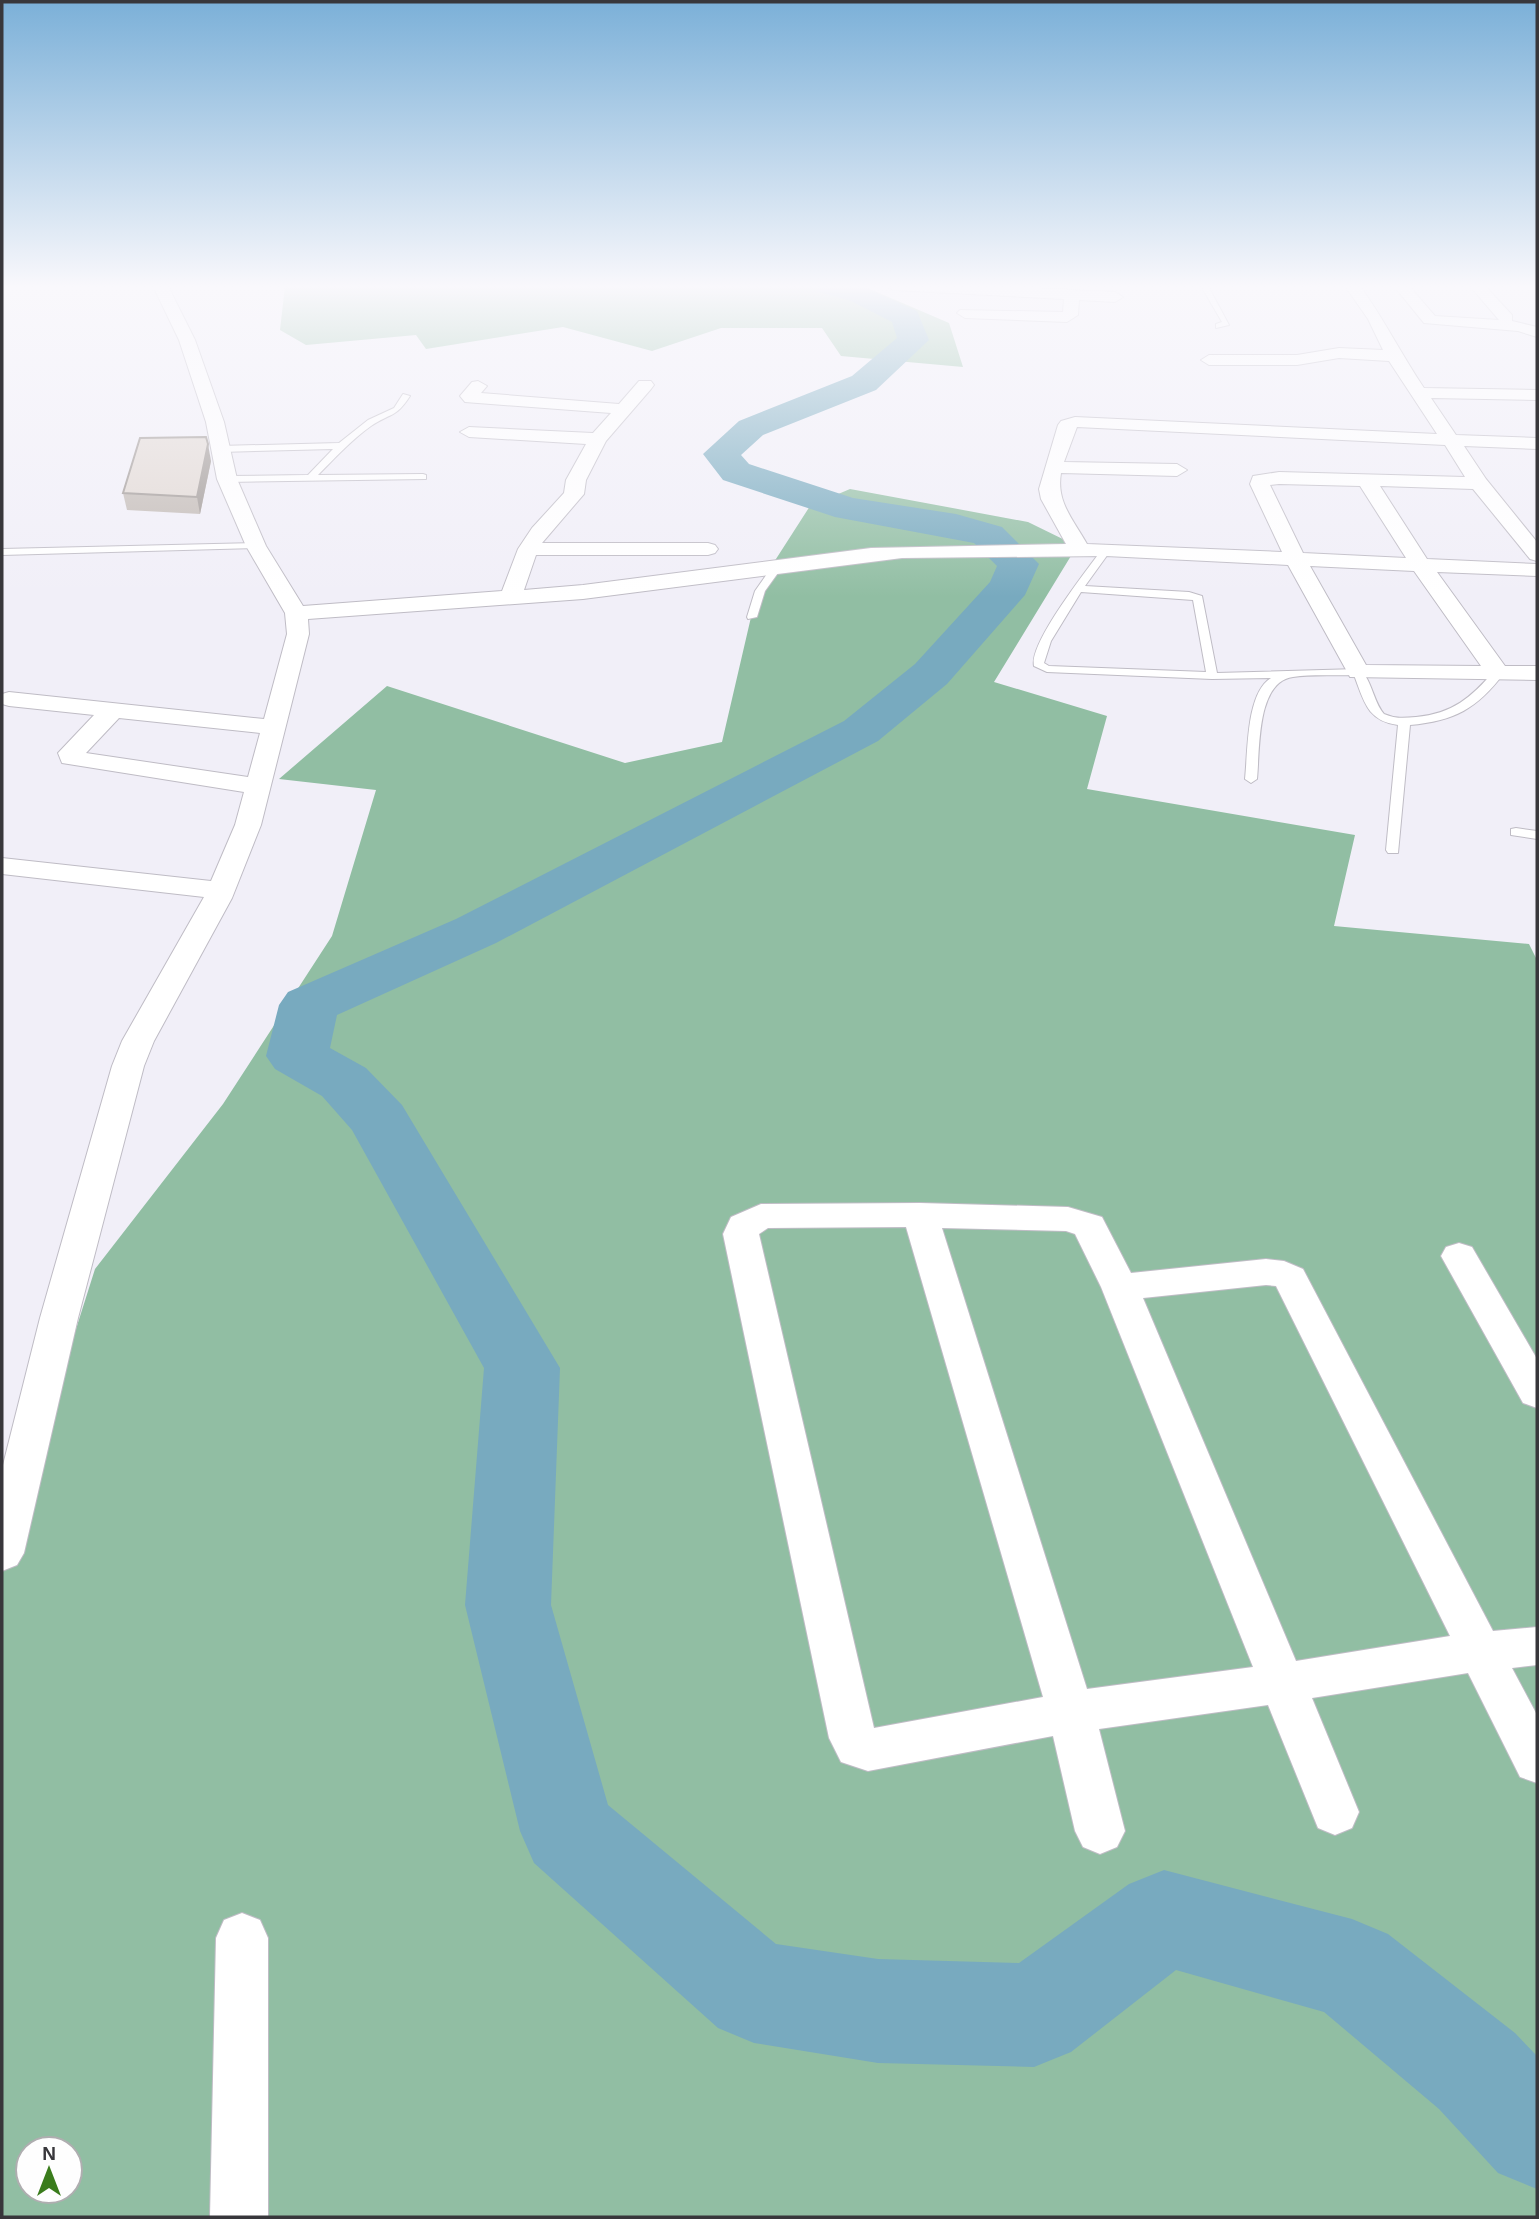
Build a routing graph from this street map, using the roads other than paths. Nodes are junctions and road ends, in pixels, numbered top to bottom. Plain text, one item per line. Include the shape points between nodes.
1 (204, 390) edge
2 (475, 390) edge
3 (641, 390) edge
4 (1418, 390) edge
5 (1420, 393) junction
6 (1537, 395) edge
7 (406, 396) dead end
8 (622, 409) junction
9 (469, 432) dead end
10 (598, 439) junction
11 (1453, 440) junction
12 (1537, 443) edge
13 (341, 446) junction
14 (220, 449) junction
15 (241, 449) junction
16 (1053, 467) junction
17 (1177, 470) dead end
18 (310, 477) junction
19 (422, 477) dead end
20 (264, 478) junction
21 (227, 479) junction
22 (1367, 481) junction
23 (1479, 483) junction
24 (256, 546) junction
25 (528, 549) junction
26 (708, 549) dead end
27 (1073, 549) junction
28 (1106, 550) junction
29 (2, 552) edge
30 (1537, 555) edge
31 (1294, 556) junction
32 (1421, 565) junction
33 (778, 566) junction
34 (1537, 570) edge
35 (1079, 589) junction
36 (510, 598) junction
37 (296, 613) junction
38 (752, 617) dead end
39 (1358, 672) junction
40 (1498, 673) junction
41 (1537, 673) edge
42 (1287, 674) junction
43 (1212, 676) junction
44 (9, 699) dead end
45 (114, 709) junction
46 (1404, 722) junction
47 (272, 727) junction
48 (1251, 779) dead end
49 (258, 786) junction
50 (1516, 832) dead end
51 (1537, 835) edge
52 (1393, 850) dead end
53 (2, 866) edge
54 (220, 890) junction
55 (919, 1215) junction
56 (1458, 1256) dead end
57 (1120, 1287) junction
58 (1537, 1393) edge
59 (13, 1471) edge
60 (2, 1553) edge
61 (1537, 1646) edge
62 (1481, 1651) junction
63 (1282, 1683) junction
64 (1070, 1712) junction
65 (1537, 1762) edge
66 (1335, 1812) dead end
67 (1100, 1831) dead end
68 (242, 1938) dead end
69 (239, 2217) edge

1 - 14 street
2 - 8 street via 471,398
3 - 8 street
4 - 5 street
5 - 6 street
5 - 11 street
7 - 13 lane via 397,410 371,422
8 - 10 street
9 - 10 street
10 - 25 street via 573,494
11 - 12 street
11 - 16 street via 1075,422 1067,425
11 - 23 street
13 - 15 lane
13 - 18 lane
14 - 15 lane
14 - 21 street
15 - 20 lane via 266,462 269,472
16 - 17 street
16 - 27 street via 1051,499
18 - 19 lane
18 - 20 lane
20 - 21 lane
21 - 24 street
22 - 23 street
22 - 31 street via 1260,480
22 - 32 street
23 - 30 street
24 - 29 lane
24 - 37 street
25 - 26 street
25 - 36 street
27 - 28 street
27 - 33 street via 871,554
28 - 31 street
28 - 35 lane
31 - 32 street
31 - 39 street
32 - 34 street
32 - 40 street
33 - 36 street
33 - 38 lane via 760,591
35 - 43 lane via 1198,598
35 - 43 lane via 1038,664 1048,669
36 - 37 street
37 - 47 street via 298,634
39 - 40 street
39 - 42 lane
39 - 46 lane via 1381,716
40 - 41 street
40 - 46 lane via 1479,696 1455,713
42 - 43 lane
42 - 48 lane via 1271,682 1258,707
44 - 45 street
45 - 47 street
45 - 49 street via 71,758
46 - 52 lane
47 - 49 street
49 - 54 street via 248,825
50 - 51 lane
53 - 54 street
54 - 59 street via 128,1066
55 - 57 street via 1082,1222 1089,1226
55 - 64 street
55 - 64 street via 761,1216 744,1226 741,1234 853,1738 858,1747 867,1750
56 - 58 street
57 - 62 street via 1266,1272 1290,1278
57 - 63 street
59 - 60 street
61 - 62 street
62 - 63 street
62 - 65 street
63 - 64 street
63 - 66 street
64 - 67 street
68 - 69 street

